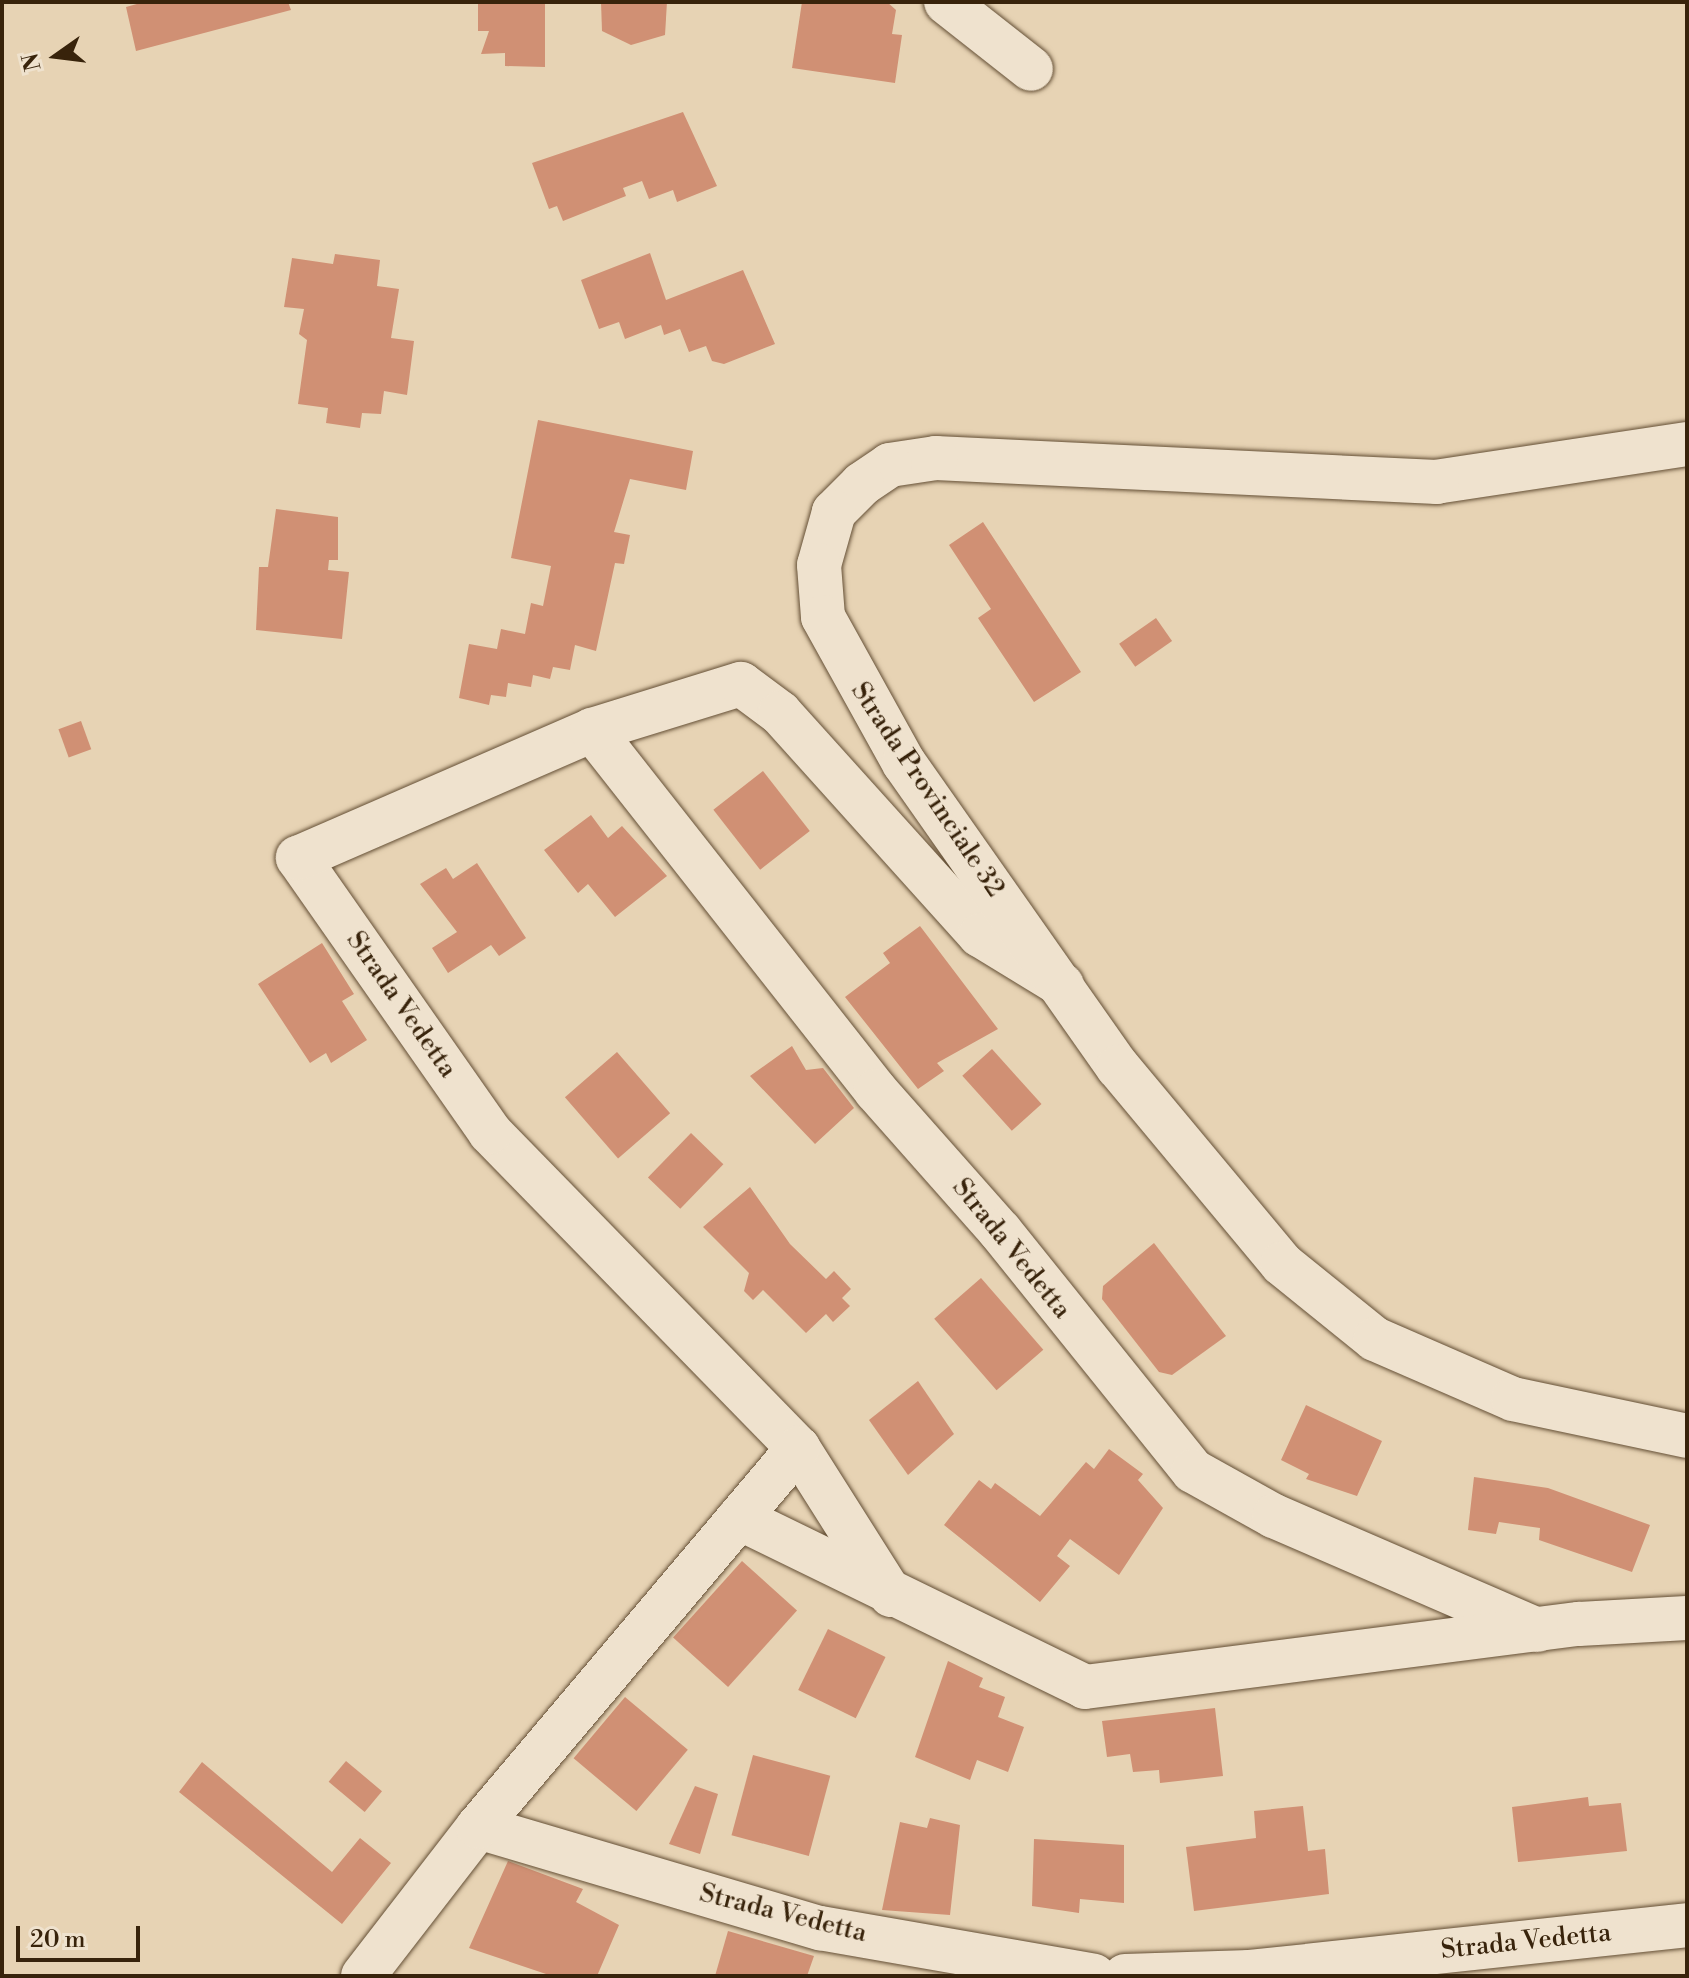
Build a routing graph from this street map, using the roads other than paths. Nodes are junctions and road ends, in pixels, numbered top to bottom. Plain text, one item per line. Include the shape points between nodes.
1 (946, 2) edge
2 (1031, 69) dead end
3 (1687, 444) edge
4 (592, 730) junction
5 (1063, 986) junction
6 (1687, 1436) edge
7 (798, 1448) junction
8 (739, 1518) junction
9 (891, 1595) junction
10 (1687, 1618) edge
11 (1537, 1630) junction
12 (478, 1827) junction
13 (1687, 1925) edge
14 (363, 1976) edge
15 (1094, 1976) edge
16 (1125, 1976) edge

1 - 2 street
3 - 5 street, Strada Provinciale 32 via 1437,482 998,456 890,465 862,484 834,512 819,565 823,617 851,680 904,763
4 - 5 street, Strada Vedetta via 741,684 780,713 980,935
4 - 7 street, Strada Vedetta via 298,858 490,1132
4 - 11 street, Strada Vedetta via 876,1091 1000,1231 1193,1471 1274,1516
5 - 6 street, Strada Provinciale 32 via 1118,1067 1282,1264 1375,1339 1513,1399
7 - 8 street
7 - 9 street, Strada Vedetta
8 - 9 street, Strada Vedetta
8 - 12 street
9 - 11 street, Strada Vedetta via 1085,1687
10 - 11 street, Strada Vedetta
12 - 14 street
12 - 15 street, Strada Vedetta via 820,1928
13 - 16 street, Strada Vedetta via 1250,1972

